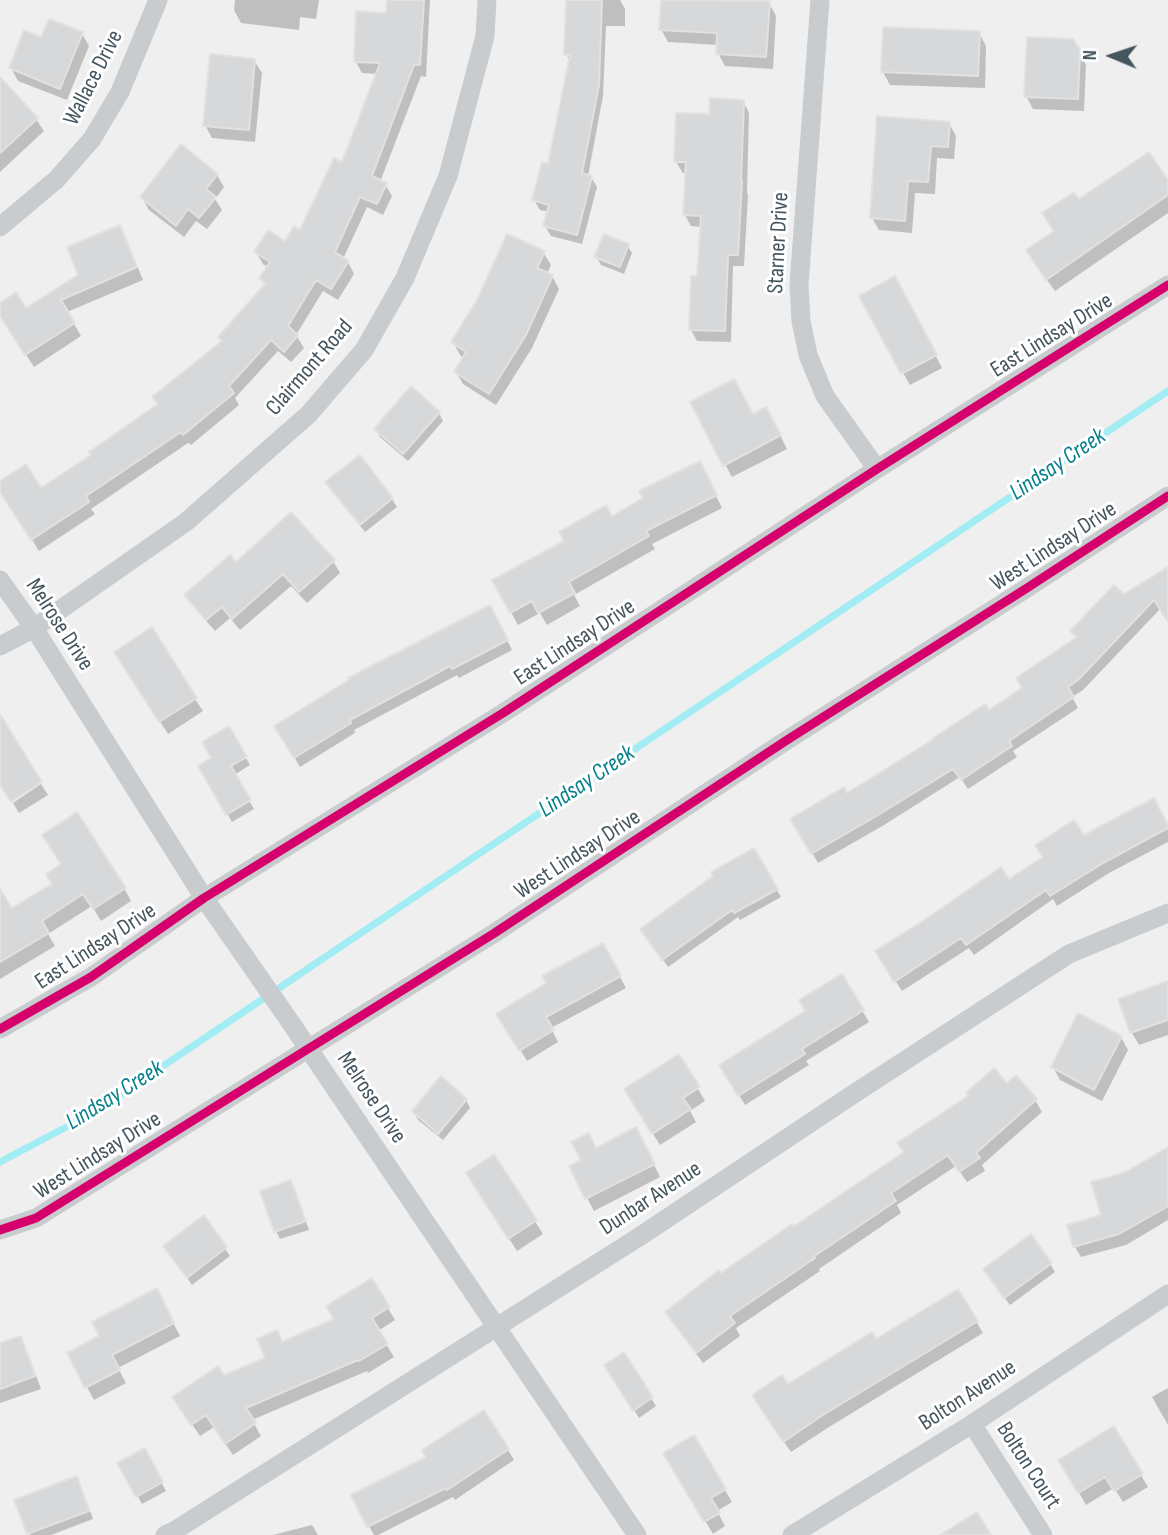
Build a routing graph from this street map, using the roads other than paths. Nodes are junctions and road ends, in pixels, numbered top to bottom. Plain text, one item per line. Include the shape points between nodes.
1 (158, 0) edge
2 (487, 0) edge
3 (820, 0) edge
4 (0, 227) edge
5 (1168, 285) edge
6 (877, 469) junction
7 (1168, 496) edge
8 (0, 580) edge
9 (34, 628) junction
10 (0, 646) edge
11 (204, 898) junction
12 (1168, 913) edge
13 (0, 1029) edge
14 (307, 1048) junction
15 (0, 1230) edge
16 (1168, 1294) edge
17 (496, 1327) junction
18 (972, 1424) junction
19 (172, 1534) edge
20 (637, 1535) edge
21 (792, 1535) edge
22 (1043, 1535) edge

1 - 4 street, Wallace Drive via 120,92 92,139 57,179
2 - 9 street, Clairmont Road via 485,36 448,176 405,278 364,350 309,414 186,522
3 - 6 street, Starner Drive via 799,285 801,321 808,355 825,396
5 - 6 street, East Lindsay Drive
6 - 11 street, East Lindsay Drive via 503,713
7 - 14 street, West Lindsay Drive via 493,934
8 - 9 street, Melrose Drive
9 - 10 street, Clairmont Road
9 - 11 street, Melrose Drive
11 - 13 street, East Lindsay Drive via 91,977
11 - 14 street, Melrose Drive
12 - 17 street, Dunbar Avenue via 1069,954
14 - 15 street, West Lindsay Drive via 36,1218
14 - 17 street, Melrose Drive
16 - 18 street, Bolton Avenue
17 - 19 street, Dunbar Avenue
17 - 20 street, Melrose Drive
18 - 21 street, Bolton Avenue
18 - 22 street, Bolton Court

